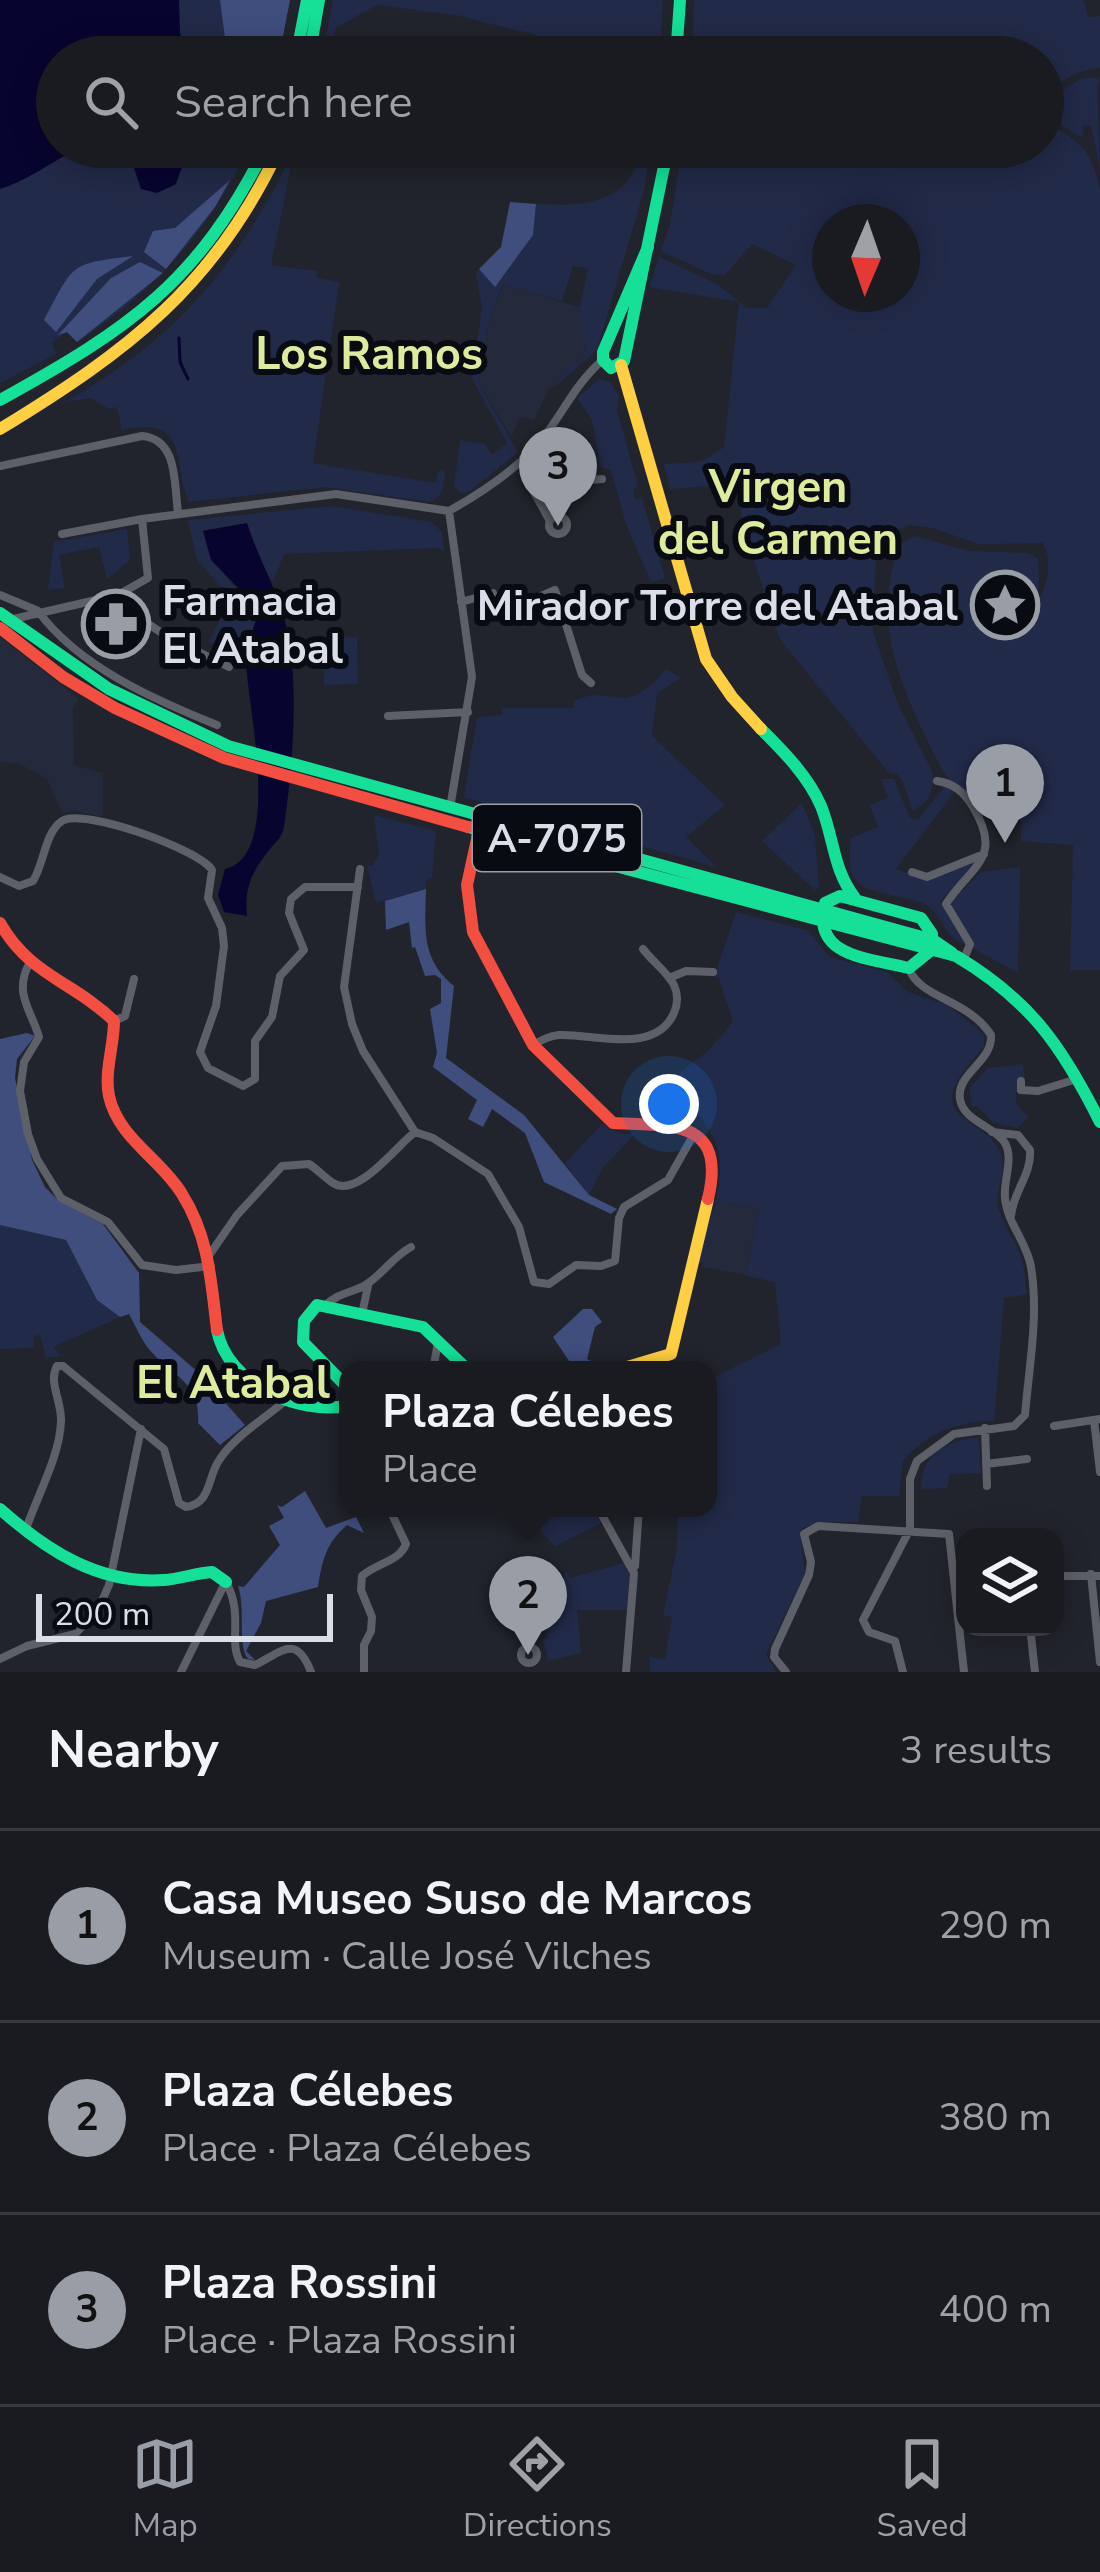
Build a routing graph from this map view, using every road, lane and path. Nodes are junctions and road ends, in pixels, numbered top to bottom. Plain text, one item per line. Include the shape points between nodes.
1 (307, 0) edge
2 (319, 0) edge
3 (680, 0) edge
4 (300, 36) edge
5 (313, 36) edge
6 (677, 36) edge
7 (257, 168) edge
8 (270, 168) edge
9 (664, 168) edge
10 (621, 331) junction
11 (604, 355) junction
12 (623, 359) junction
13 (0, 400) edge
14 (0, 429) edge
15 (523, 458) junction
16 (0, 466) edge
17 (510, 469) junction
18 (602, 479) dead end
19 (530, 485) junction
20 (449, 511) junction
21 (178, 513) junction
22 (142, 519) junction
23 (550, 521) dead end
24 (62, 535) dead end
25 (0, 595) edge
26 (118, 595) junction
27 (461, 602) junction
28 (38, 611) junction
29 (2, 620) edge
30 (229, 667) dead end
31 (591, 683) dead end
32 (468, 712) junction
33 (388, 716) dead end
34 (218, 724) dead end
35 (292, 772) junction
36 (937, 781) dead end
37 (449, 809) junction
38 (478, 830) junction
39 (985, 853) junction
40 (360, 869) dead end
41 (837, 870) junction
42 (913, 872) dead end
43 (0, 877) edge
44 (358, 887) junction
45 (855, 898) junction
46 (823, 910) junction
47 (0, 922) edge
48 (931, 946) junction
49 (644, 949) dead end
50 (960, 958) junction
51 (28, 967) junction
52 (909, 968) junction
53 (713, 972) dead end
54 (669, 978) junction
55 (134, 979) dead end
56 (114, 1021) junction
57 (533, 1045) junction
58 (1078, 1079) junction
59 (1021, 1081) dead end
60 (1100, 1122) edge
61 (415, 1132) junction
62 (992, 1132) junction
63 (695, 1133) junction
64 (1011, 1218) junction
65 (411, 1247) dead end
66 (210, 1260) junction
67 (368, 1284) junction
68 (325, 1306) junction
69 (362, 1314) junction
70 (439, 1340) junction
71 (436, 1361) edge
72 (459, 1361) edge
73 (647, 1361) edge
74 (339, 1379) edge
75 (286, 1400) junction
76 (339, 1407) edge
77 (1097, 1420) edge
78 (1054, 1426) dead end
79 (985, 1428) junction
80 (141, 1429) junction
81 (1027, 1459) dead end
82 (986, 1464) junction
83 (1100, 1472) edge
84 (987, 1486) dead end
85 (0, 1509) edge
86 (393, 1517) edge
87 (604, 1517) edge
88 (638, 1517) edge
89 (910, 1529) junction
90 (24, 1533) junction
91 (956, 1552) edge
92 (634, 1573) junction
93 (111, 1575) junction
94 (1096, 1575) edge
95 (1064, 1576) edge
96 (226, 1582) junction
97 (1098, 1626) edge
98 (963, 1636) edge
99 (1031, 1636) edge
100 (0, 1659) edge
101 (1100, 1662) edge
102 (249, 1669) edge
103 (181, 1672) edge
104 (311, 1672) edge
105 (364, 1672) edge
106 (626, 1672) edge
107 (786, 1672) edge
108 (903, 1672) edge
109 (964, 1672) edge
110 (1035, 1672) edge

1 - 4 street
2 - 5 street
3 - 6 street
7 - 13 street via 175,284 103,344
8 - 14 street via 186,294 111,359
9 - 10 street
10 - 11 street
10 - 12 street
11 - 12 street via 617,345
11 - 15 street
12 - 41 street via 706,659 719,686 801,772 831,829
15 - 17 street
15 - 19 street
16 - 21 street via 157,437 168,447
17 - 19 street
17 - 20 street
18 - 19 street
19 - 23 street
20 - 21 street via 335,494
20 - 27 street
21 - 22 street
22 - 24 street
22 - 26 street via 148,578
25 - 28 street
26 - 28 street
26 - 30 street via 153,628
27 - 31 street via 493,592 502,613 555,590
27 - 32 street via 472,677
28 - 29 street
28 - 34 street via 103,668
29 - 35 street, A-7075 via 124,700
32 - 33 street
32 - 37 street
35 - 37 street, A-7075
35 - 38 street, A-7075
36 - 39 street via 967,797 985,827
37 - 46 street, A-7075
38 - 46 street, A-7075
38 - 57 street via 467,885 473,932
39 - 42 street via 927,877
39 - 50 street via 946,904 970,944
40 - 44 street
41 - 45 street
41 - 46 street
43 - 44 street via 19,886 33,880 56,828 76,817 205,860 224,946 200,1052 208,1068 243,1086 254,1079 255,1041 272,1017 280,976 304,950 291,899 305,887
44 - 61 street via 347,1011
45 - 46 street via 840,896
45 - 48 street via 914,913
46 - 48 street, A-7075
46 - 52 street via 824,939 835,948
47 - 51 street
48 - 50 street, A-7075
48 - 52 street
49 - 54 street
50 - 58 street, A-7075 via 1034,1012
51 - 56 street via 89,998
51 - 66 street via 23,996 39,1037 20,1091 50,1185 108,1222 142,1265 176,1270
52 - 62 street via 917,984 955,1001 991,1035 989,1053 959,1097
53 - 54 street
54 - 57 street via 676,1007 655,1031 613,1042 552,1036
55 - 56 street via 125,1016
56 - 66 street via 113,1109 180,1189
57 - 63 street via 613,1123
58 - 59 street via 1038,1091 1021,1090
58 - 60 street, A-7075
61 - 63 street via 488,1174 542,1285 576,1265 614,1261 624,1207 668,1180
61 - 66 street via 350,1186 334,1185 309,1164 282,1166
62 - 64 street via 1005,1143
62 - 64 street via 1018,1135 1030,1150
63 - 73 street via 713,1153 714,1174 676,1340 665,1359
64 - 79 street via 1028,1252 1035,1307 1025,1415 1014,1426
65 - 67 street
66 - 75 street via 220,1349 251,1382
67 - 68 street
67 - 69 street
68 - 69 street
68 - 74 street via 308,1312 303,1342
69 - 70 street via 423,1327
70 - 71 street
70 - 72 street
75 - 76 street
75 - 80 street via 226,1451 194,1507 179,1503 164,1449
77 - 78 street
77 - 83 street
79 - 82 street
79 - 89 street via 954,1433 917,1461
80 - 90 street via 57,1366 60,1432
80 - 93 street
81 - 82 street
82 - 84 street
85 - 90 street
86 - 105 street via 406,1544 402,1554 362,1576 372,1617
87 - 92 street
88 - 92 street
89 - 91 street via 949,1534
89 - 107 street via 818,1526 804,1534 808,1575 774,1657
89 - 108 street via 862,1620 869,1632 895,1641
90 - 93 street via 76,1567
92 - 106 street
93 - 96 street via 167,1580 212,1572
93 - 100 street via 81,1630
94 - 95 street
94 - 97 street
96 - 102 street via 238,1610 235,1654
96 - 103 street
97 - 101 street
98 - 109 street
99 - 110 street
102 - 104 street via 292,1648

